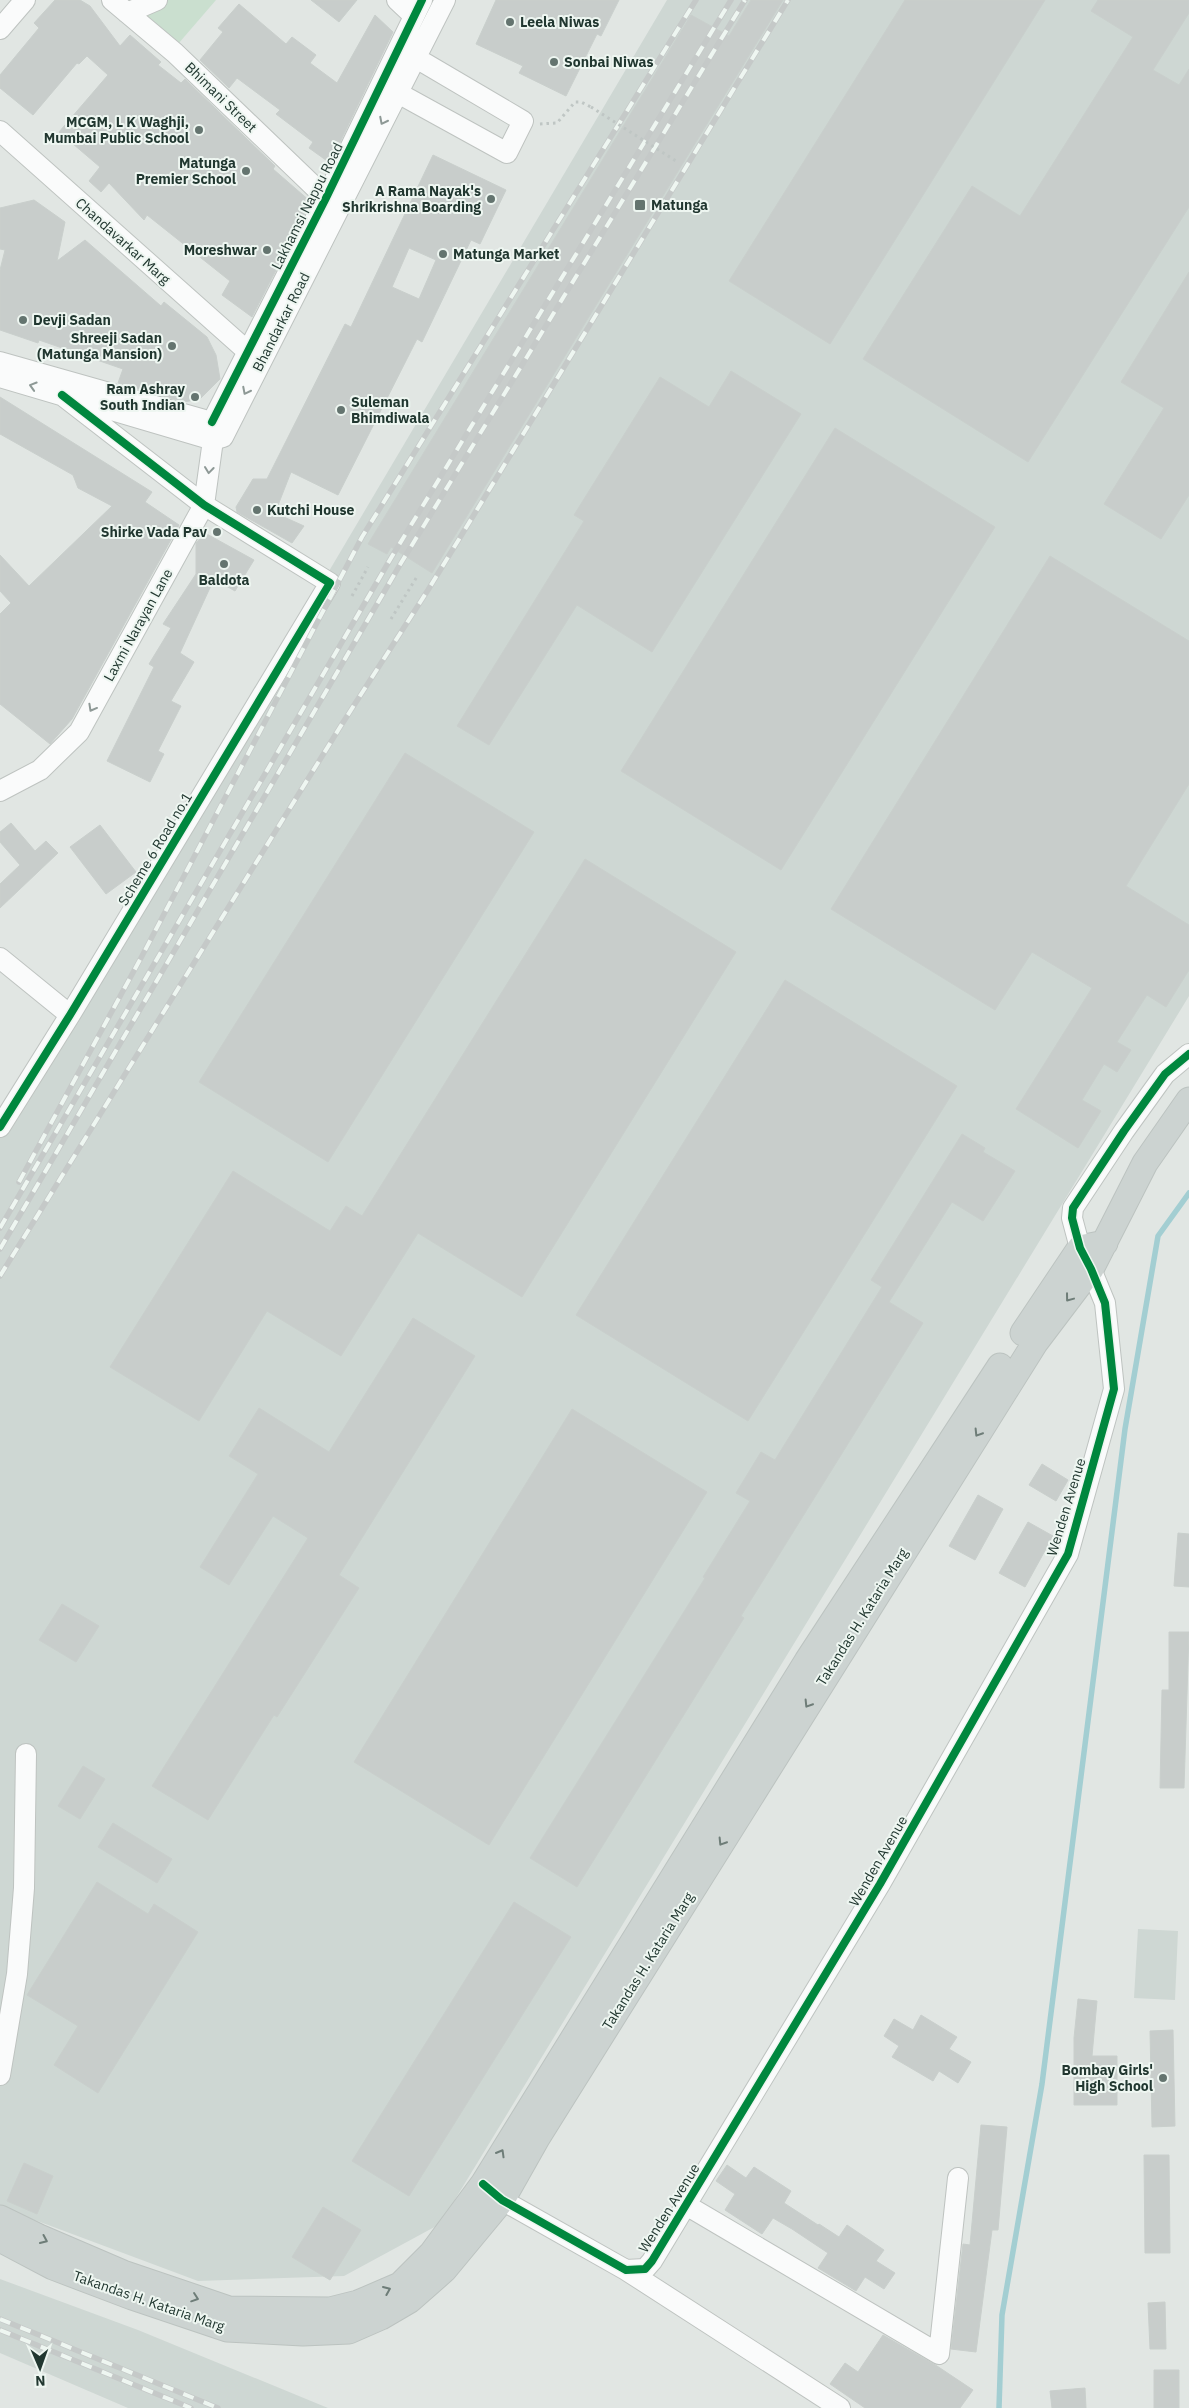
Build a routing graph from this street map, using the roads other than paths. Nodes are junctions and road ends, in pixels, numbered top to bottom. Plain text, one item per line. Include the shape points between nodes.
1 (25, 0) edge
2 (157, 0) edge
3 (396, 0) edge
4 (445, 0) edge
5 (119, 6) edge
6 (418, 8) edge
7 (0, 29) edge
8 (416, 58) junction
9 (398, 93) junction
10 (0, 131) edge
11 (326, 198) junction
12 (246, 350) junction
13 (0, 362) edge
14 (0, 376) edge
15 (62, 395) junction
16 (212, 431) junction
17 (204, 505) junction
18 (0, 792) edge
19 (0, 958) edge
20 (70, 1015) junction
21 (1189, 1054) edge
22 (1189, 1100) edge
23 (0, 1126) edge
24 (1085, 1258) junction
25 (898, 1539) junction
26 (26, 1754) dead end
27 (0, 2075) edge
28 (958, 2178) dead end
29 (483, 2184) junction
30 (502, 2200) junction
31 (686, 2205) junction
32 (6, 2232) edge
33 (626, 2270) junction
34 (361, 2313) junction
35 (840, 2408) edge

1 - 7 street
2 - 5 street
3 - 6 street
4 - 8 street, Bhandarkar Road
5 - 11 street, Bhimani Street via 175,53
6 - 11 street, Lakhamsi Nappu Road
8 - 9 street, Bhandarkar Road
8 - 9 street via 523,121 507,154
9 -> 16 street, Bhandarkar Road via 222,437
10 - 12 street, Chandavarkar Marg
11 - 12 street, Lakhamsi Nappu Road
12 - 16 street, Lakhamsi Nappu Road
13 - 16 street
15 -> 14 street
15 - 16 street
15 - 17 street
16 -> 17 street, Laxmi Narayan Lane
17 -> 18 street, Laxmi Narayan Lane via 79,732 40,770
17 - 20 street, Scheme 6 Road no.1 via 330,583
19 - 20 street
20 - 23 street, Scheme 6 Road no.1
21 - 24 street, Wenden Avenue via 1165,1074 1073,1208 1072,1218
22 - 24 main road, Takandas H. Kataria Marg via 1145,1163 1104,1243
24 - 25 main road, Takandas H. Kataria Marg via 1029,1337
24 - 31 street, Wenden Avenue via 1105,1303 1114,1388 1068,1554 880,1884
29 -> 25 main road, Takandas H. Kataria Marg via 797,1677
25 -> 30 main road, Takandas H. Kataria Marg
26 - 27 street via 24,1888 17,1974
28 - 31 street via 939,2354
29 - 30 street
34 -> 29 main road, Takandas H. Kataria Marg via 400,2285 432,2252
30 - 33 street
30 - 34 main road, Takandas H. Kataria Marg via 444,2270 410,2300
31 - 33 street, Wenden Avenue via 645,2269
32 - 34 main road, Takandas H. Kataria Marg via 53,2267 99,2274 228,2319 303,2334 349,2331
33 - 35 street

